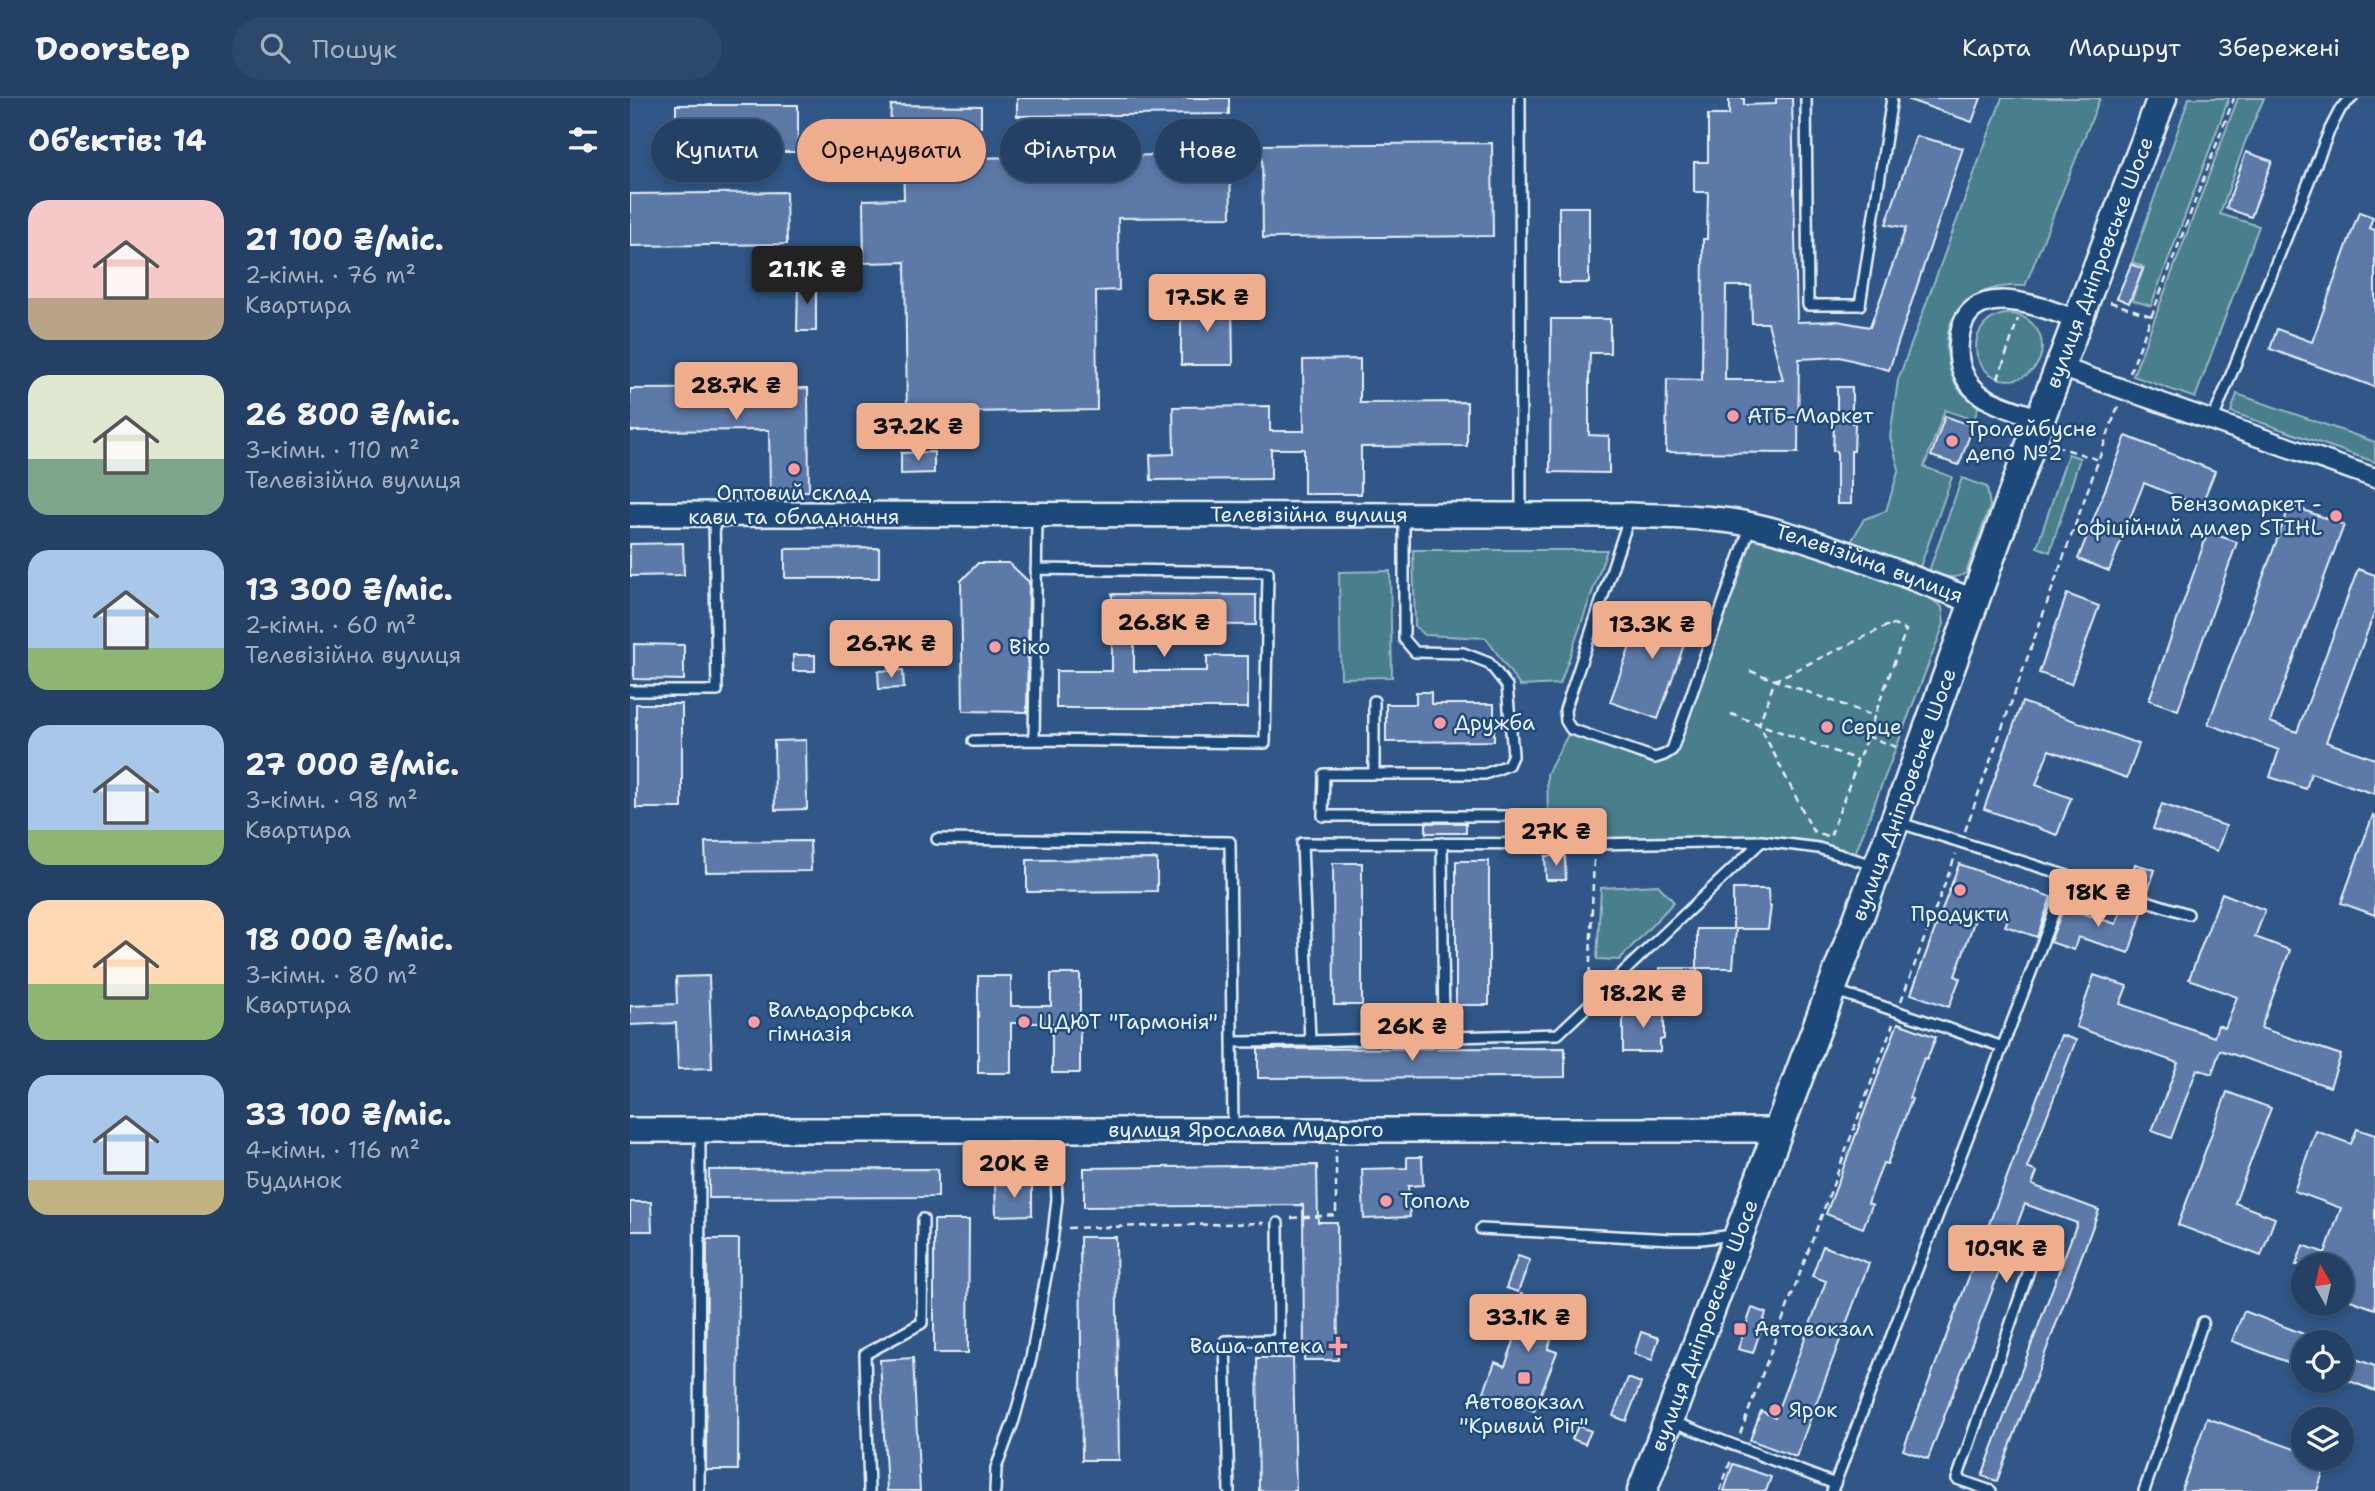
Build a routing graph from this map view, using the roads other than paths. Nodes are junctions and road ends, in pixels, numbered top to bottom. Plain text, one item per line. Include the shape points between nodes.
1 (1520, 98) edge
2 (1806, 98) edge
3 (1892, 98) edge
4 (2162, 98) edge
5 (2352, 98) edge
6 (2077, 320) junction
7 (2060, 367) junction
8 (2040, 419) junction
9 (2212, 422) junction
10 (2375, 478) edge
11 (630, 514) edge
12 (714, 515) junction
13 (1037, 515) junction
14 (1404, 515) junction
15 (1630, 515) junction
16 (1521, 516) junction
17 (1751, 525) junction
18 (1037, 569) junction
19 (1974, 601) junction
20 (630, 691) edge
21 (1374, 701) dead end
22 (1034, 740) junction
23 (973, 741) dead end
24 (1374, 774) junction
25 (1513, 816) dead end
26 (1895, 821) junction
27 (937, 839) dead end
28 (1762, 841) junction
29 (1443, 843) junction
30 (1878, 866) junction
31 (2068, 876) junction
32 (2188, 914) dead end
33 (1831, 989) junction
34 (1444, 1037) junction
35 (1310, 1041) junction
36 (1232, 1042) junction
37 (2003, 1046) junction
38 (630, 1130) edge
39 (700, 1130) junction
40 (1054, 1130) junction
41 (1233, 1130) junction
42 (1777, 1130) junction
43 (923, 1219) dead end
44 (1278, 1223) road end
45 (1481, 1229) dead end
46 (2042, 1233) dead end
47 (1738, 1234) junction
48 (2203, 1322) dead end
49 (1669, 1421) junction
50 (1833, 1487) edge
51 (699, 1491) edge
52 (869, 1491) edge
53 (995, 1491) edge
54 (1229, 1491) edge
55 (1642, 1491) edge
56 (1991, 1491) edge
57 (2144, 1491) edge

1 - 16 lane
2 - 3 lane via 1808,305 1860,305
4 - 6 main road, вулиця Дніпровське Шосе
5 - 9 lane via 2330,129
6 - 7 main road, вулиця Дніпровське Шосе
6 - 8 street via 2012,299 1977,307 1962,324 1959,365 1968,383 1984,398
7 - 8 main road, вулиця Дніпровське Шосе
7 - 9 street
8 - 19 main road, вулиця Дніпровське Шосе
9 - 10 street
11 - 12 street, Телевізійна вулиця
12 - 13 street, Телевізійна вулиця
12 - 20 lane via 717,691
13 - 14 street, Телевізійна вулиця
13 - 18 lane
14 - 16 street, Телевізійна вулиця
14 - 24 lane via 1404,639 1415,652 1462,653 1489,663 1507,686 1513,754 1508,765 1485,774
15 - 16 street, Телевізійна вулиця
15 - 17 street, Телевізійна вулиця
15 - 17 lane via 1565,710 1566,721 1571,729 1655,758 1672,750
17 - 19 street, Телевізійна вулиця via 1803,539
18 - 22 lane
18 - 22 lane via 1268,572 1266,704 1265,743
19 - 26 main road, вулиця Дніпровське Шосе
21 - 24 lane
22 - 23 lane
24 - 25 lane via 1324,774 1323,816
26 - 30 main road, вулиця Дніпровське Шосе
26 - 31 lane
27 - 36 lane via 1230,842
28 - 29 lane
28 - 30 lane via 1818,848
28 - 34 lane via 1558,1034
29 - 34 lane
29 - 35 lane via 1302,843
30 - 33 main road, вулиця Дніпровське Шосе
31 - 32 lane
31 - 37 lane
33 - 37 lane
33 - 42 main road, вулиця Дніпровське Шосе
34 - 35 lane
35 - 36 lane
36 - 41 lane
37 - 50 lane
38 - 39 street, вулиця Ярослава Мудрого
39 - 40 street, вулиця Ярослава Мудрого
39 - 51 lane
40 - 41 street, вулиця Ярослава Мудрого
40 - 53 lane via 1054,1228 1031,1358 996,1468
41 - 42 street, вулиця Ярослава Мудрого
42 - 47 main road, вулиця Дніпровське Шосе
43 - 52 lane via 922,1323 865,1354
44 - 54 lane via 1279,1340 1225,1341
45 - 47 lane via 1672,1239
46 - 56 lane via 1957,1479
47 - 49 main road, вулиця Дніпровське Шосе
48 - 57 lane
49 - 50 lane
49 - 55 main road, вулиця Дніпровське Шосе

